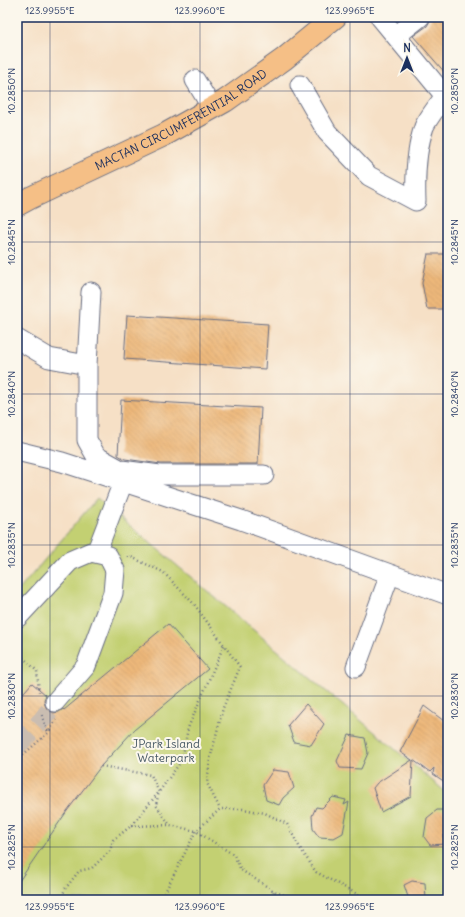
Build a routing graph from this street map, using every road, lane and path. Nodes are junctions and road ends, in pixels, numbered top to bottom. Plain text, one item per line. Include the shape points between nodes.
1 (335, 17) edge
2 (380, 17) edge
3 (420, 17) edge
4 (396, 36) junction
5 (195, 80) dead end
6 (300, 85) dead end
7 (212, 108) junction
8 (17, 205) edge
9 (90, 292) dead end
10 (17, 339) edge
11 (87, 365) junction
12 (17, 450) edge
13 (264, 475) dead end
14 (123, 482) junction
15 (96, 553) junction
16 (129, 556) dead end
17 (390, 574) junction
18 (448, 595) edge
19 (17, 618) edge
20 (224, 645) junction
21 (17, 652) edge
22 (356, 667) dead end
23 (37, 671) dead end
24 (55, 702) tunnel mouth
25 (101, 766) dead end
26 (159, 792) junction
27 (220, 809) junction
28 (170, 825) junction
29 (131, 826) junction
30 (196, 831) junction
31 (274, 891) junction
32 (61, 900) edge
33 (161, 900) edge
34 (271, 900) edge
35 (293, 900) edge
36 (368, 900) edge

1 - 7 main road, MACTAN CIRCUMFERENTIAL ROAD via 284,58
2 - 4 street
3 - 4 street
4 - 6 street via 445,96 425,126 419,146 415,180 416,201 369,176 327,132
5 - 7 street
7 - 8 main road, MACTAN CIRCUMFERENTIAL ROAD via 164,135
9 - 11 street
10 - 11 street via 50,358
11 - 13 street via 87,440 96,456 121,470 160,475
12 - 14 street
14 - 15 street
14 - 17 street via 242,520
15 - 19 street via 91,552 70,561
15 - 24 street via 108,556 115,570 113,593 86,666
16 - 20 path via 163,572 194,604
17 - 18 street
17 - 22 street
20 - 26 path via 188,728 182,760
20 - 27 path via 240,667 223,708 210,759 207,783
21 - 23 path
25 - 26 path via 151,775
26 - 28 path via 156,805
26 - 29 path
27 - 30 path
27 - 36 path via 243,809 265,813 287,824 316,872
28 - 29 path
28 - 30 path
29 - 32 path via 113,840 110,851 92,868 78,871 65,889
30 - 31 path via 234,855 241,870
30 - 33 path
31 - 34 path
31 - 35 path

